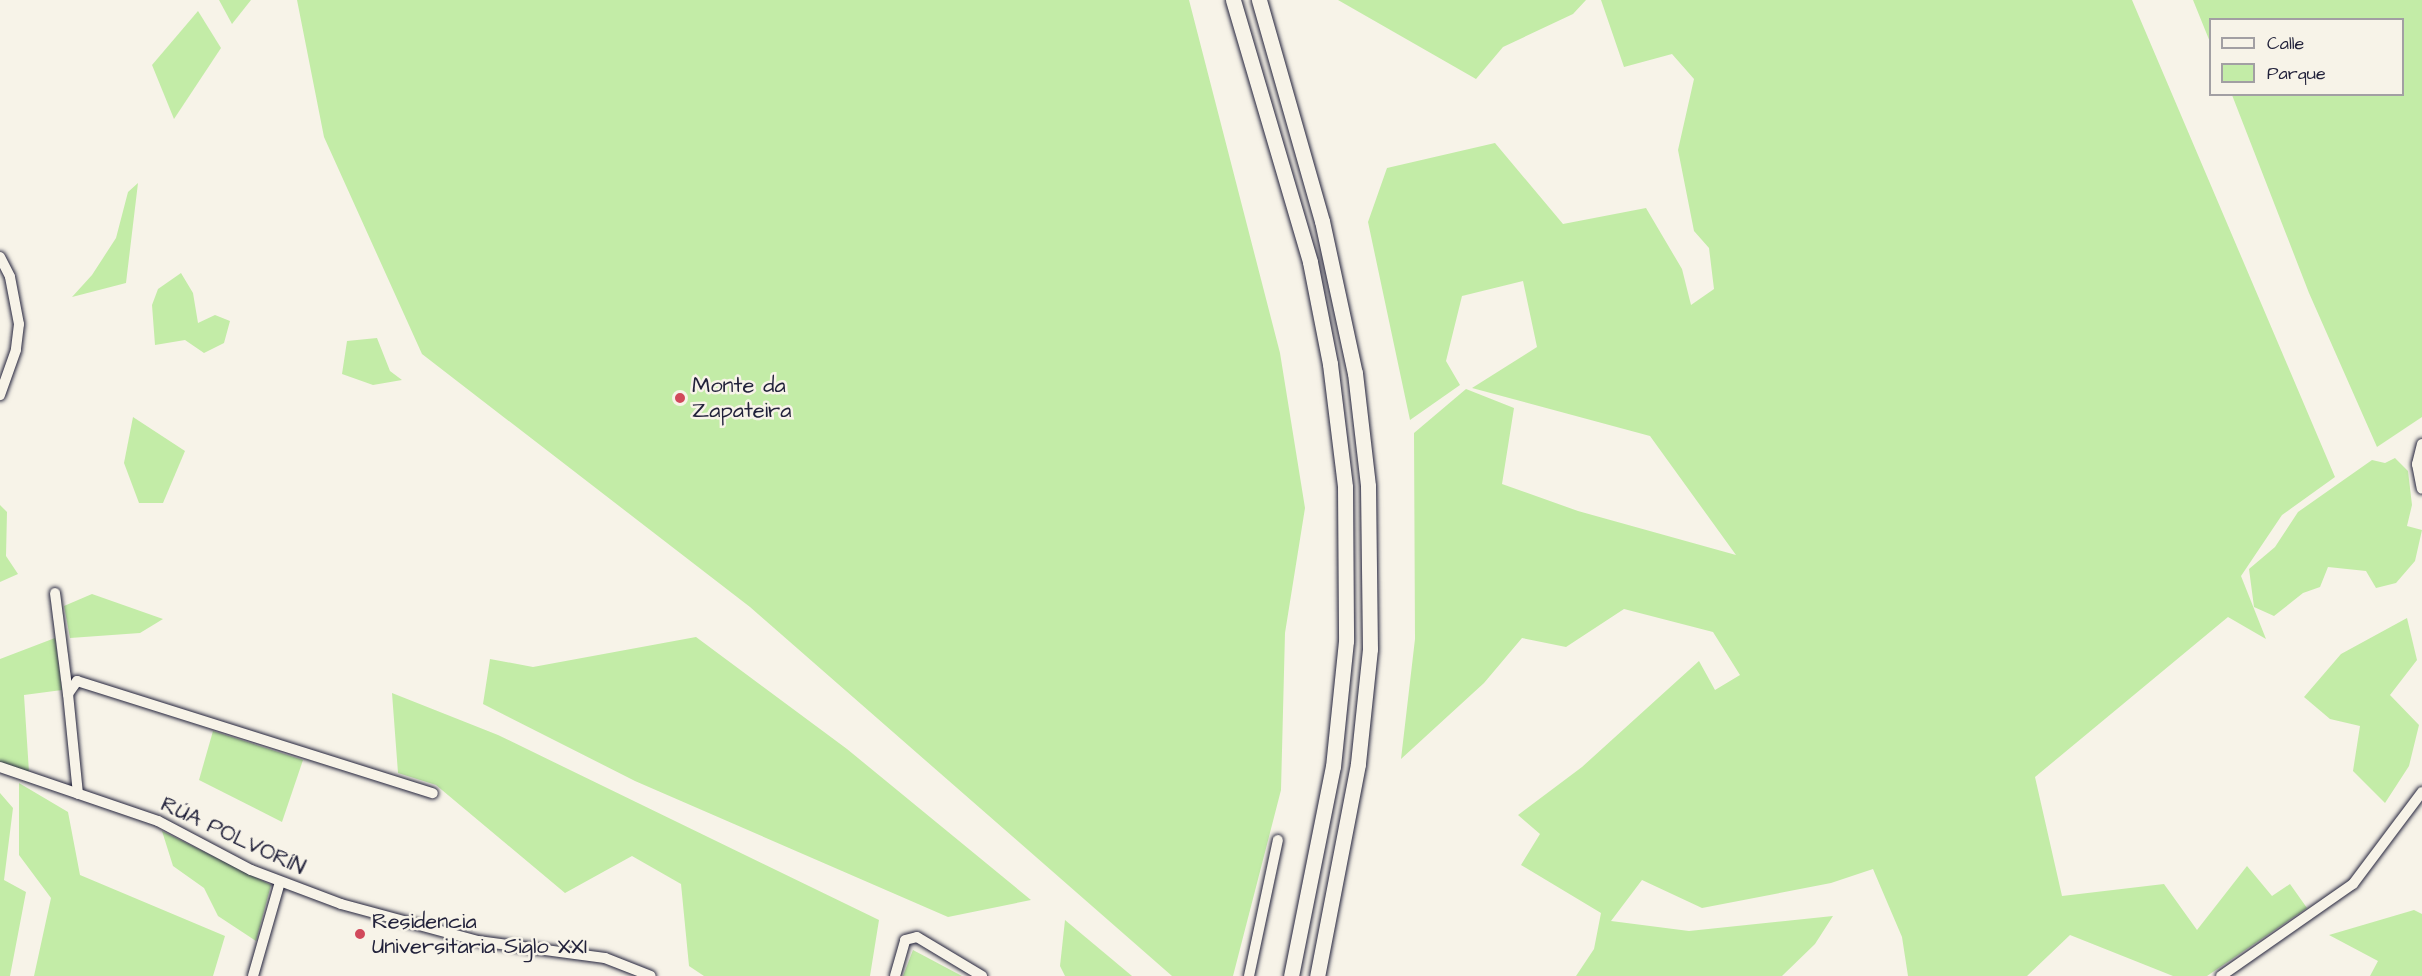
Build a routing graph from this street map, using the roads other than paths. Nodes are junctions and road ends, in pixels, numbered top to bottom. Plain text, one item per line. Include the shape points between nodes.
1 (1233, 0) edge
2 (1259, 0) edge
3 (0, 257) edge
4 (0, 395) edge
5 (2422, 444) edge
6 (2422, 489) edge
7 (55, 593) dead end
8 (68, 694) junction
9 (0, 767) edge
10 (2422, 792) edge
11 (433, 793) dead end
12 (78, 795) junction
13 (1278, 840) dead end
14 (280, 882) junction
15 (253, 976) edge
16 (651, 976) edge
17 (895, 976) edge
18 (982, 976) edge
19 (1249, 976) edge
20 (1292, 976) edge
21 (1317, 976) edge
22 (2221, 976) edge

1 - 20 highway via 1310,262 1330,364 1345,487 1346,641 1335,743
2 - 21 highway via 1322,221 1354,373 1368,486 1370,649 1359,752
3 - 4 street via 10,277 19,324 16,350
5 - 6 street via 2417,465
7 - 8 street
8 - 11 street via 77,681
8 - 12 street
9 - 12 street, RÚA POLVORÍN
10 - 22 street via 2354,884
12 - 14 street, RÚA POLVORÍN via 158,821
13 - 19 street
14 - 15 street
14 - 16 street, RÚA POLVORÍN via 427,928 496,944 605,958
17 - 18 street via 905,940 917,937

